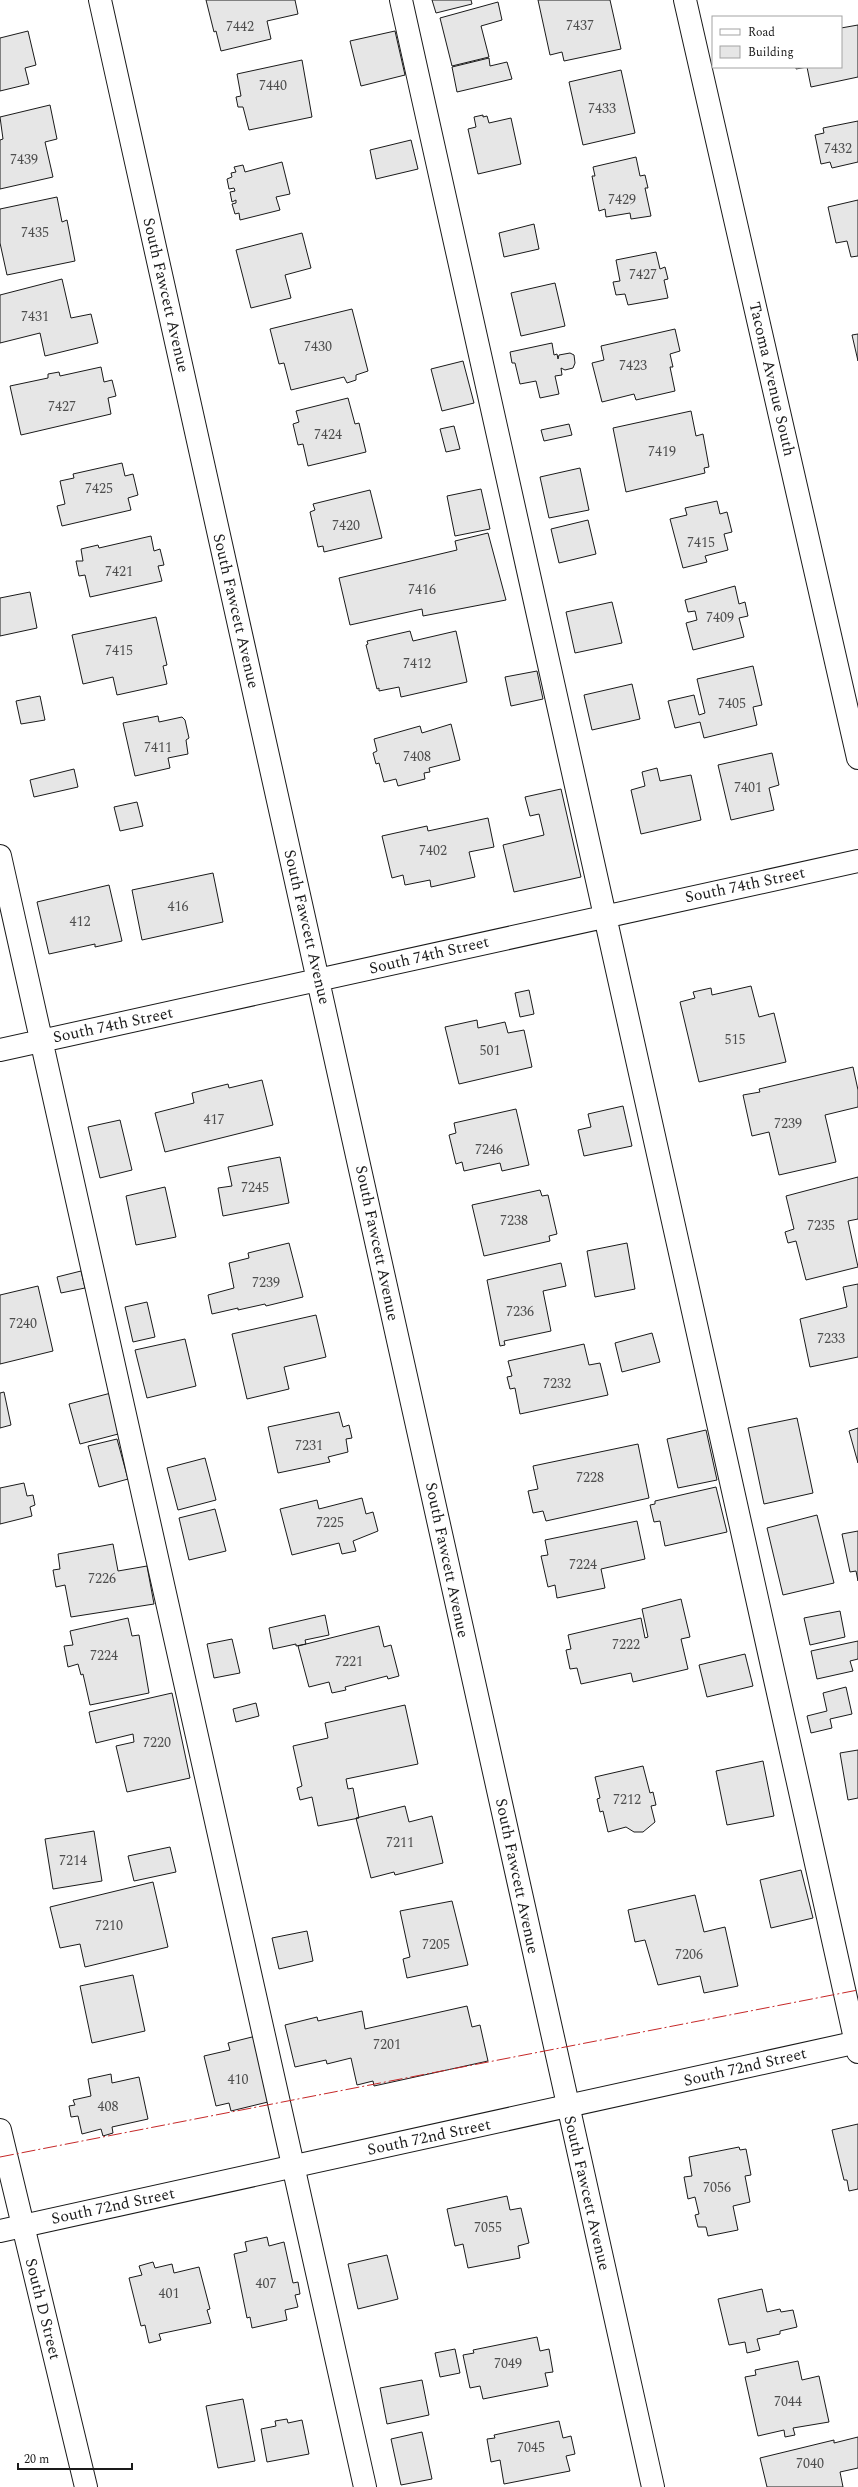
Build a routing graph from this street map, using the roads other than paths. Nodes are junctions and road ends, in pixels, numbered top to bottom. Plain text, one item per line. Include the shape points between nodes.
1 (100, 0) edge
2 (401, 0) edge
3 (685, 0) edge
4 (858, 758) edge
5 (0, 856) edge
6 (858, 861) edge
7 (605, 916) junction
8 (318, 980) junction
9 (41, 1040) junction
10 (0, 1050) edge
11 (857, 2045) edge
12 (567, 2106) junction
13 (0, 2130) edge
14 (293, 2166) junction
15 (22, 2226) junction
16 (0, 2231) edge
17 (86, 2487) edge
18 (365, 2487) edge
19 (653, 2487) edge

1 - 8 street, South Fawcett Avenue
2 - 7 street
3 - 4 street, Tacoma Avenue South
5 - 9 street
6 - 7 street, South 74th Street
7 - 8 street, South 74th Street
7 - 11 street
8 - 9 street, South 74th Street
8 - 12 street, South Fawcett Avenue
9 - 10 street, South 74th Street
9 - 14 street
11 - 12 street, South 72nd Street
12 - 14 street, South 72nd Street
12 - 19 street, South Fawcett Avenue
13 - 15 street, South D Street
14 - 15 street, South 72nd Street
14 - 18 street
15 - 16 street, South 72nd Street
15 - 17 street, South D Street

